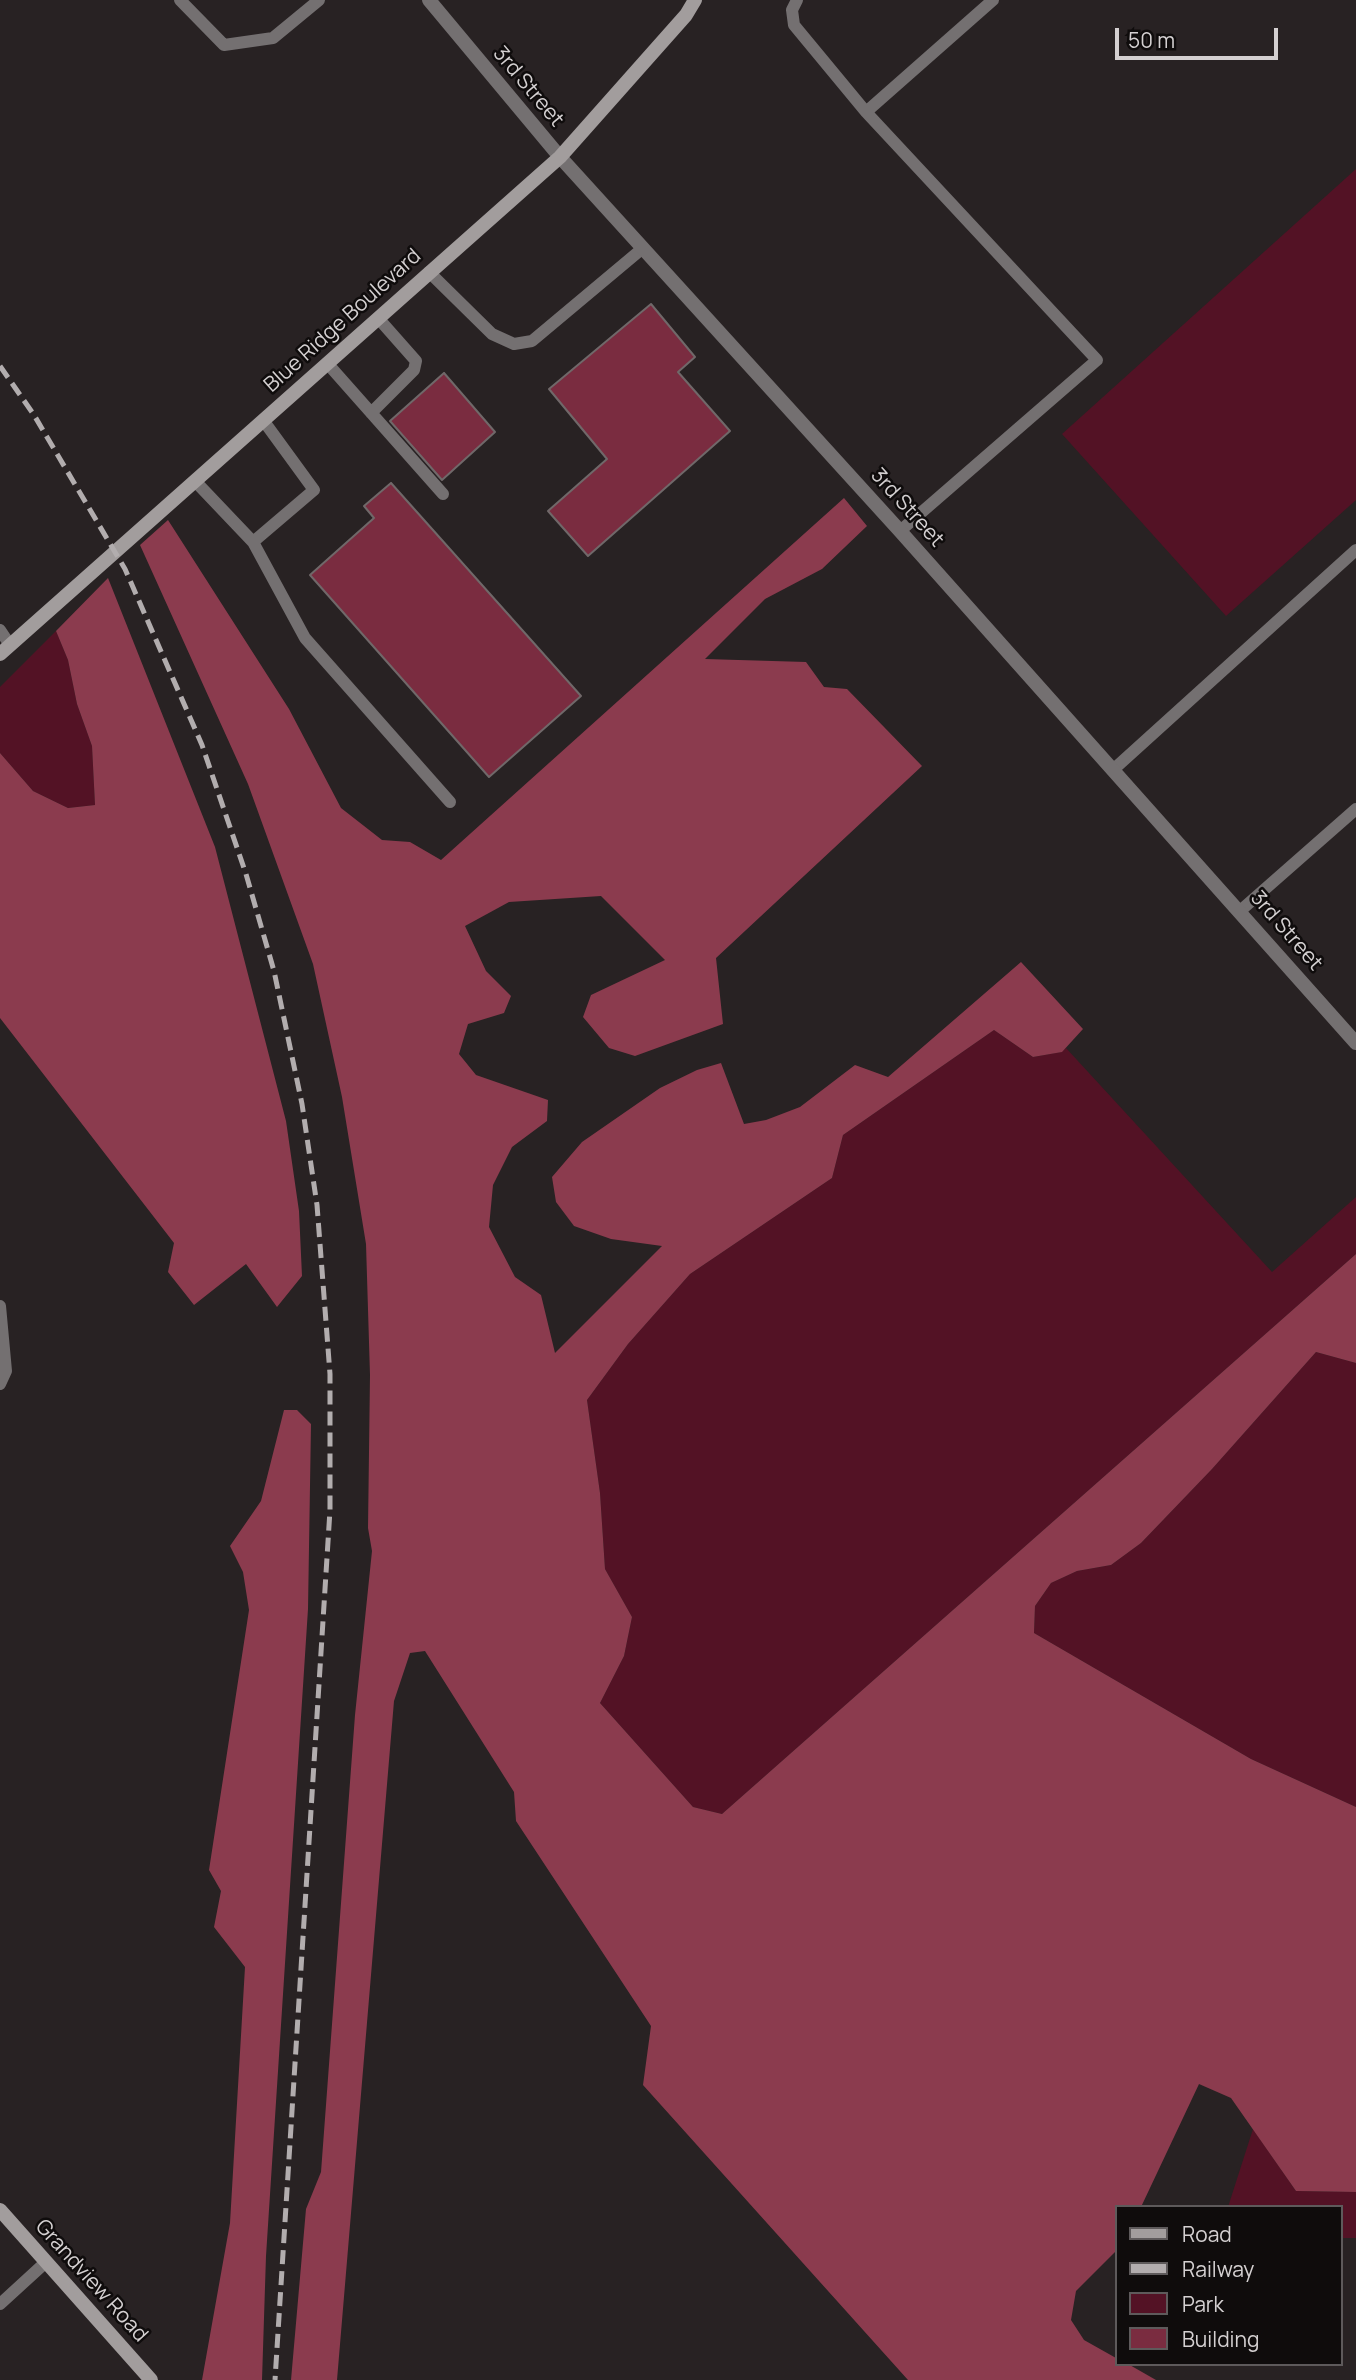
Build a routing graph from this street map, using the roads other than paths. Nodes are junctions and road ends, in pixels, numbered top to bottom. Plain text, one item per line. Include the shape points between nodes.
1 (180, 0) edge
2 (319, 0) edge
3 (429, 0) edge
4 (695, 0) edge
5 (797, 0) edge
6 (993, 0) edge
7 (866, 111) junction
8 (560, 157) junction
9 (643, 248) junction
10 (429, 272) junction
11 (377, 318) junction
12 (327, 363) junction
13 (371, 413) junction
14 (264, 420) junction
15 (194, 481) junction
16 (443, 494) dead end
17 (900, 531) junction
18 (253, 542) junction
19 (1356, 550) edge
20 (0, 630) edge
21 (5, 650) edge
22 (1114, 769) junction
23 (450, 802) dead end
24 (1356, 809) edge
25 (1240, 911) junction
26 (1356, 1043) edge
27 (0, 1306) edge
28 (0, 1384) edge
29 (0, 2210) edge
30 (46, 2262) junction
31 (0, 2304) edge
32 (151, 2380) edge

1 - 2 lane via 223,45 273,38
3 - 8 street, 3rd Street
4 - 8 main road, Blue Ridge Boulevard
5 - 7 lane via 793,25
6 - 7 lane
7 - 17 lane via 1097,360
8 - 9 street, 3rd Street
8 - 10 main road, Blue Ridge Boulevard
9 - 10 lane via 532,341 514,344 492,334
9 - 17 street, 3rd Street
10 - 11 main road, Blue Ridge Boulevard
11 - 12 main road, Blue Ridge Boulevard
11 - 13 lane via 416,361 414,370
12 - 13 lane
12 - 14 main road, Blue Ridge Boulevard
13 - 16 lane
14 - 15 main road, Blue Ridge Boulevard
14 - 18 lane via 314,490
15 - 18 lane
15 - 21 main road, Blue Ridge Boulevard
17 - 22 street, 3rd Street
18 - 23 lane via 305,638
19 - 22 lane
20 - 21 lane
22 - 25 street, 3rd Street
24 - 25 lane
25 - 26 street, 3rd Street
27 - 28 lane via 6,1371
29 - 30 main road, Grandview Road
30 - 31 lane
30 - 32 main road, Grandview Road

